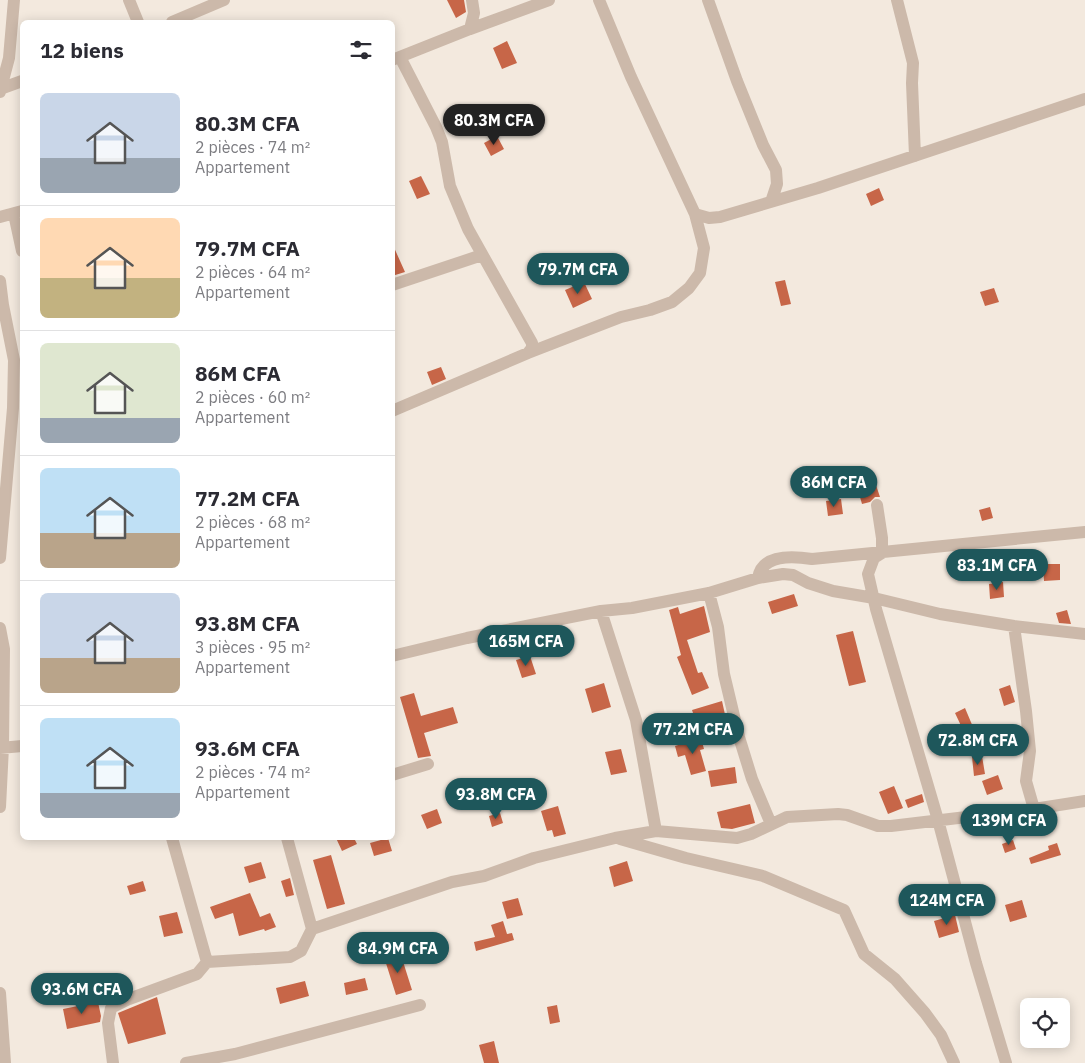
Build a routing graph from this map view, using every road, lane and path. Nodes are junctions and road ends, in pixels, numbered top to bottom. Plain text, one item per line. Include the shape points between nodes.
1 (14, 0) edge
2 (129, 0) edge
3 (224, 0) edge
4 (472, 0) edge
5 (549, 0) edge
6 (599, 0) edge
7 (708, 0) edge
8 (897, 0) edge
9 (137, 20) edge
10 (177, 20) edge
11 (470, 29) junction
12 (396, 59) edge
13 (20, 82) edge
14 (0, 90) edge
15 (1085, 99) edge
16 (915, 156) junction
17 (771, 202) junction
18 (18, 212) edge
19 (694, 214) junction
20 (0, 217) edge
21 (20, 232) edge
22 (482, 255) junction
23 (0, 281) edge
24 (395, 284) edge
25 (528, 353) junction
26 (395, 410) edge
27 (877, 505) dead end
28 (1085, 532) edge
29 (882, 552) junction
30 (0, 558) edge
31 (758, 578) junction
32 (709, 593) junction
33 (874, 598) junction
34 (601, 611) junction
35 (1014, 626) junction
36 (0, 628) edge
37 (1085, 634) edge
38 (395, 655) edge
39 (20, 746) edge
40 (2, 747) edge
41 (428, 764) dead end
42 (395, 774) edge
43 (1085, 801) edge
44 (0, 807) edge
45 (1034, 809) junction
46 (938, 820) junction
47 (772, 824) junction
48 (656, 831) junction
49 (615, 838) junction
50 (173, 840) edge
51 (288, 840) edge
52 (312, 929) junction
53 (207, 962) junction
54 (0, 993) edge
55 (420, 1005) dead end
56 (5, 1063) edge
57 (113, 1063) edge
58 (186, 1063) edge
59 (954, 1063) edge
60 (1006, 1063) edge

1 - 14 street via 9,58
2 - 9 street
3 - 10 street
4 - 11 street via 474,12
5 - 11 street
6 - 19 street
7 - 17 street via 737,81 776,170 777,184
8 - 16 street via 913,63
11 - 12 street
12 - 22 street via 436,127 450,186
13 - 14 street
15 - 16 street
16 - 17 street
17 - 19 street via 720,217
18 - 20 street
18 - 21 street
19 - 25 street via 704,248 700,273 689,288 672,302 621,317
22 - 24 street
22 - 25 street via 532,343
23 - 30 street via 14,360
25 - 26 street
27 - 29 street
28 - 29 street
29 - 31 street via 770,560 762,566
29 - 33 street via 874,558 868,574
31 - 32 street
31 - 33 street via 793,575 833,591
32 - 34 street
32 - 47 street via 740,737 752,779
33 - 35 street via 940,614
33 - 46 street
34 - 38 street
34 - 48 street via 636,720
35 - 37 street
35 - 45 street via 1030,751 1026,781
36 - 40 street via 4,650
39 - 40 street
40 - 44 street
41 - 42 street
43 - 45 street
45 - 46 street
46 - 47 street via 878,826 838,814 786,817
46 - 60 street
47 - 48 street via 737,838
48 - 49 street
49 - 52 street via 445,884
49 - 59 street via 763,876 844,910 864,954 895,979 925,1013 941,1035
50 - 53 street
51 - 52 street
52 - 53 street via 301,952 290,957
53 - 57 street via 197,974 111,1008 108,1022
54 - 56 street
55 - 58 street via 235,1054

